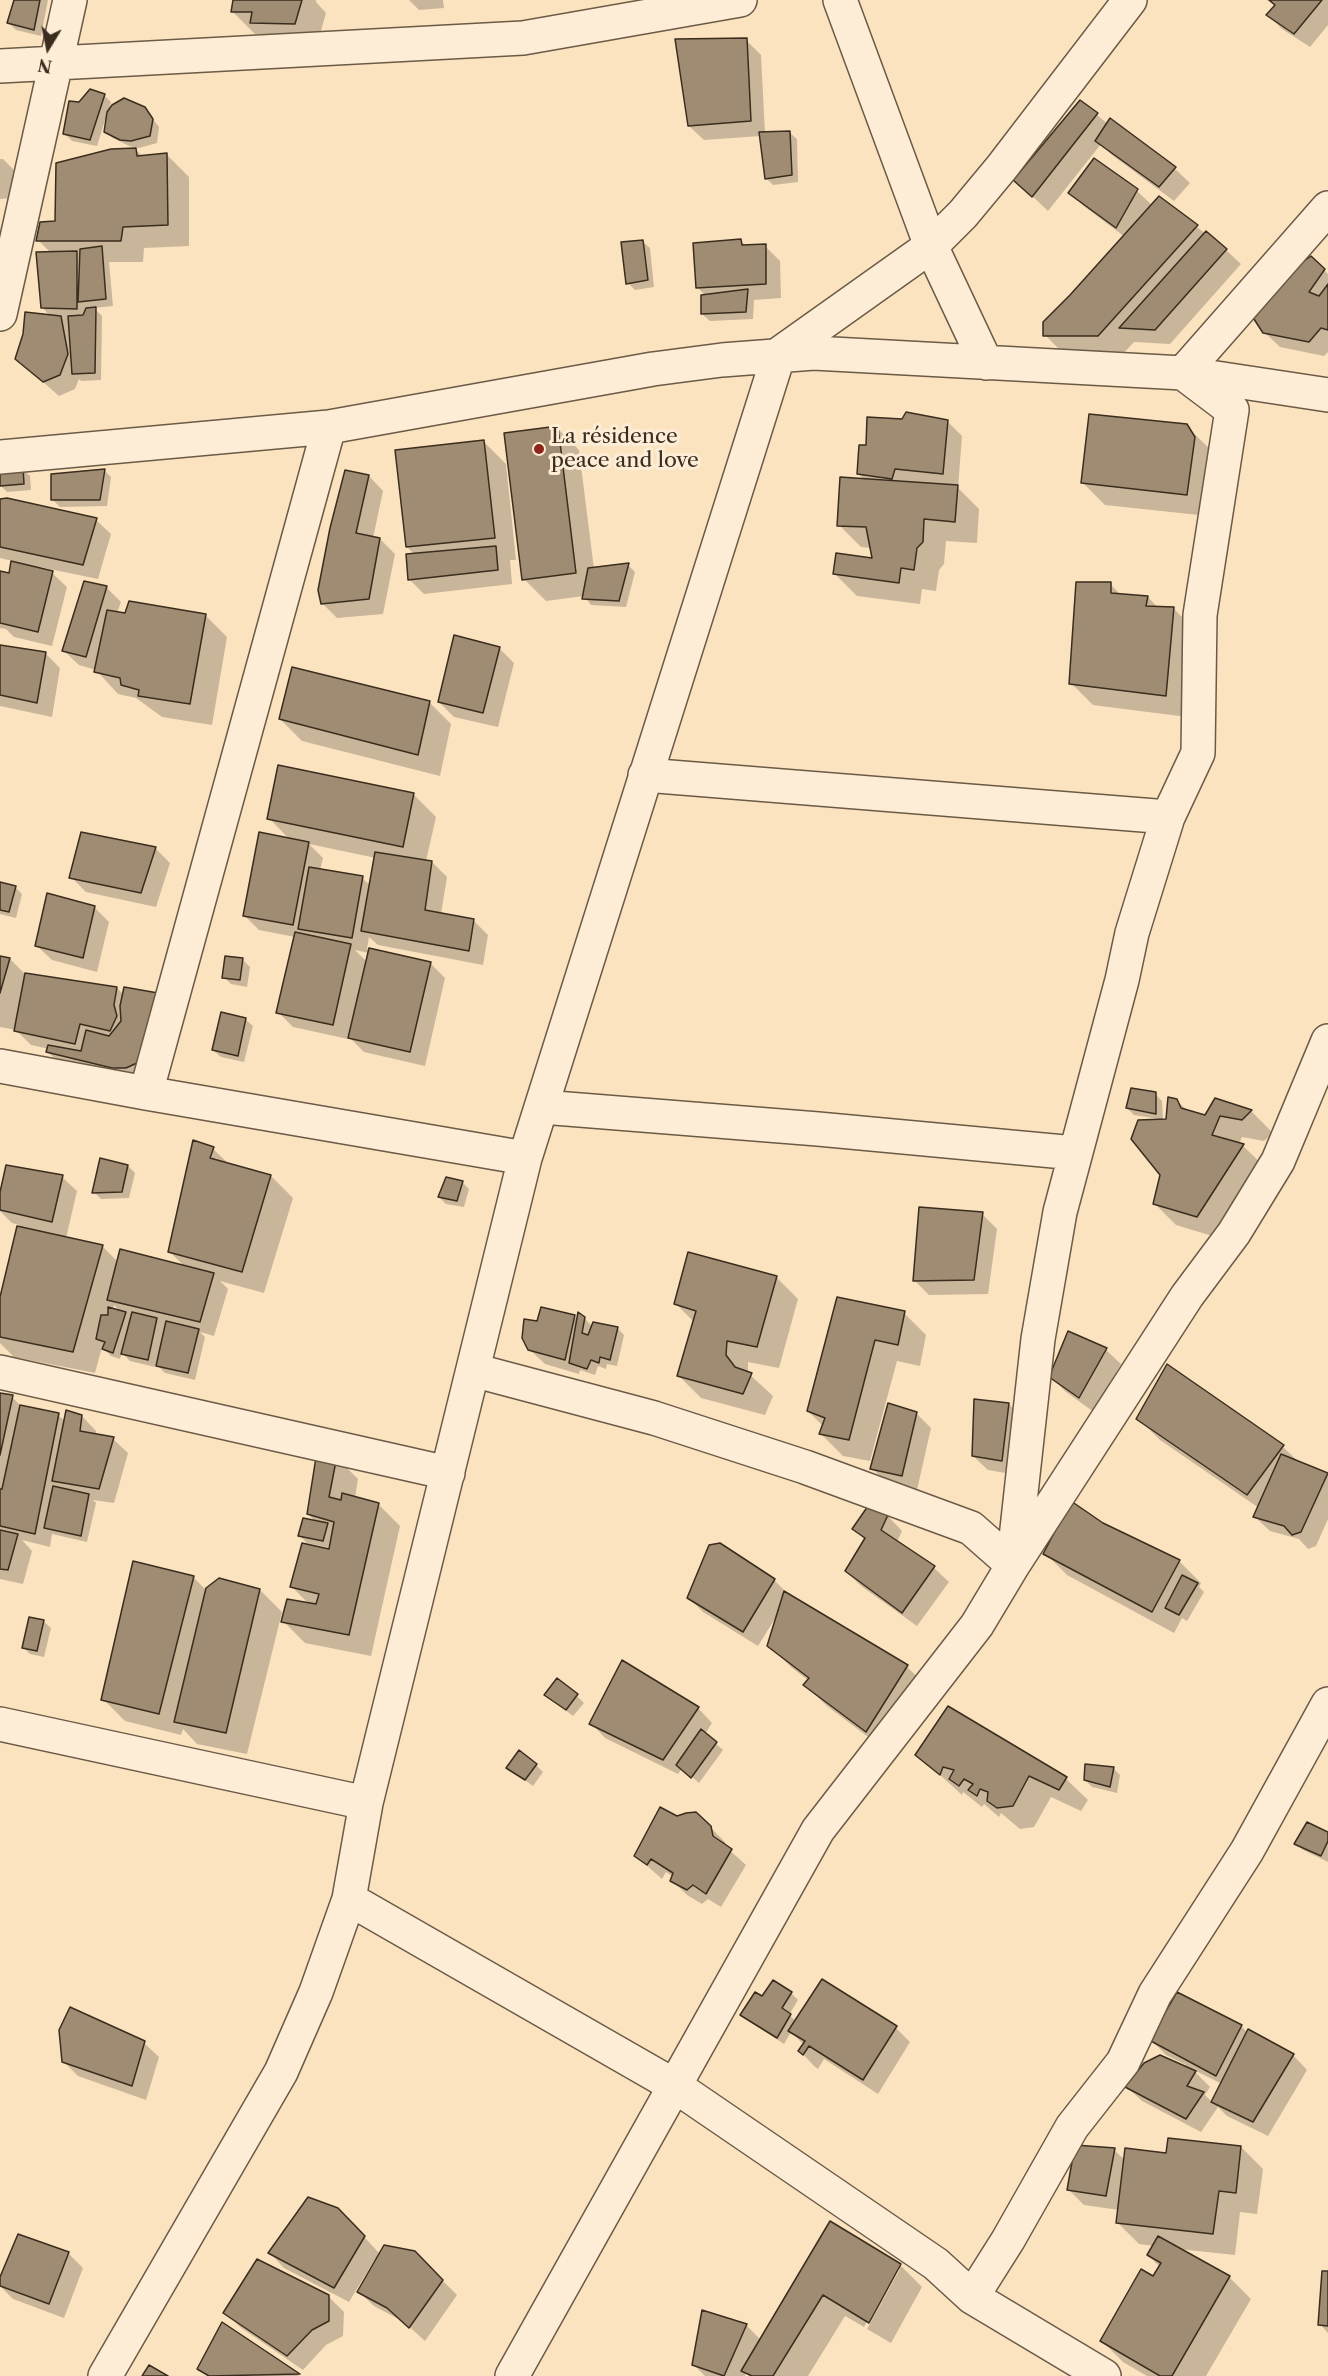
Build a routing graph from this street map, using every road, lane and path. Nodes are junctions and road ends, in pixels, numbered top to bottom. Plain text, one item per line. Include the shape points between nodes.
1 (70, 0) edge
2 (740, 0) edge
3 (840, 0) edge
4 (1130, 0) edge
5 (56, 62) junction
6 (0, 66) edge
7 (1328, 208) edge
8 (931, 246) junction
9 (0, 314) edge
10 (779, 354) junction
11 (986, 363) junction
12 (1183, 373) junction
13 (1328, 395) edge
14 (329, 427) junction
15 (0, 457) edge
16 (645, 775) junction
17 (1168, 817) junction
18 (1328, 1041) edge
19 (0, 1066) edge
20 (146, 1094) junction
21 (542, 1107) junction
22 (1076, 1153) junction
23 (525, 1158) junction
24 (473, 1370) junction
25 (0, 1372) edge
26 (448, 1473) junction
27 (1013, 1564) junction
28 (1328, 1704) edge
29 (0, 1724) edge
30 (366, 1803) junction
31 (349, 1899) junction
32 (675, 2086) junction
33 (972, 2297) junction
34 (105, 2376) edge
35 (512, 2376) edge
36 (1104, 2376) edge

1 - 5 street
2 - 5 street via 523,38
3 - 8 street
4 - 8 street via 1002,167
5 - 6 street
5 - 9 street
7 - 12 street
8 - 10 street
8 - 11 street
10 - 11 street
10 - 14 street via 653,369
10 - 16 street
11 - 12 street
12 - 13 street
12 - 17 street via 1232,410 1200,615 1198,753
14 - 15 street
14 - 20 street
16 - 17 street
16 - 21 street
17 - 22 street via 1132,933
18 - 27 street via 1278,1161
19 - 20 street
20 - 23 street
21 - 22 street
21 - 23 street
22 - 27 street via 1060,1212 1038,1339
23 - 24 street
24 - 26 street
24 - 27 street via 654,1418 805,1467 971,1528
25 - 26 street
26 - 30 street
27 - 32 street via 977,1625 818,1830
28 - 33 street via 1247,1851 1155,1994 1123,2062 1072,2127
29 - 30 street
30 - 31 street
31 - 32 street
31 - 34 street via 316,1992 281,2072
32 - 33 street via 936,2264
32 - 35 street
33 - 36 street

